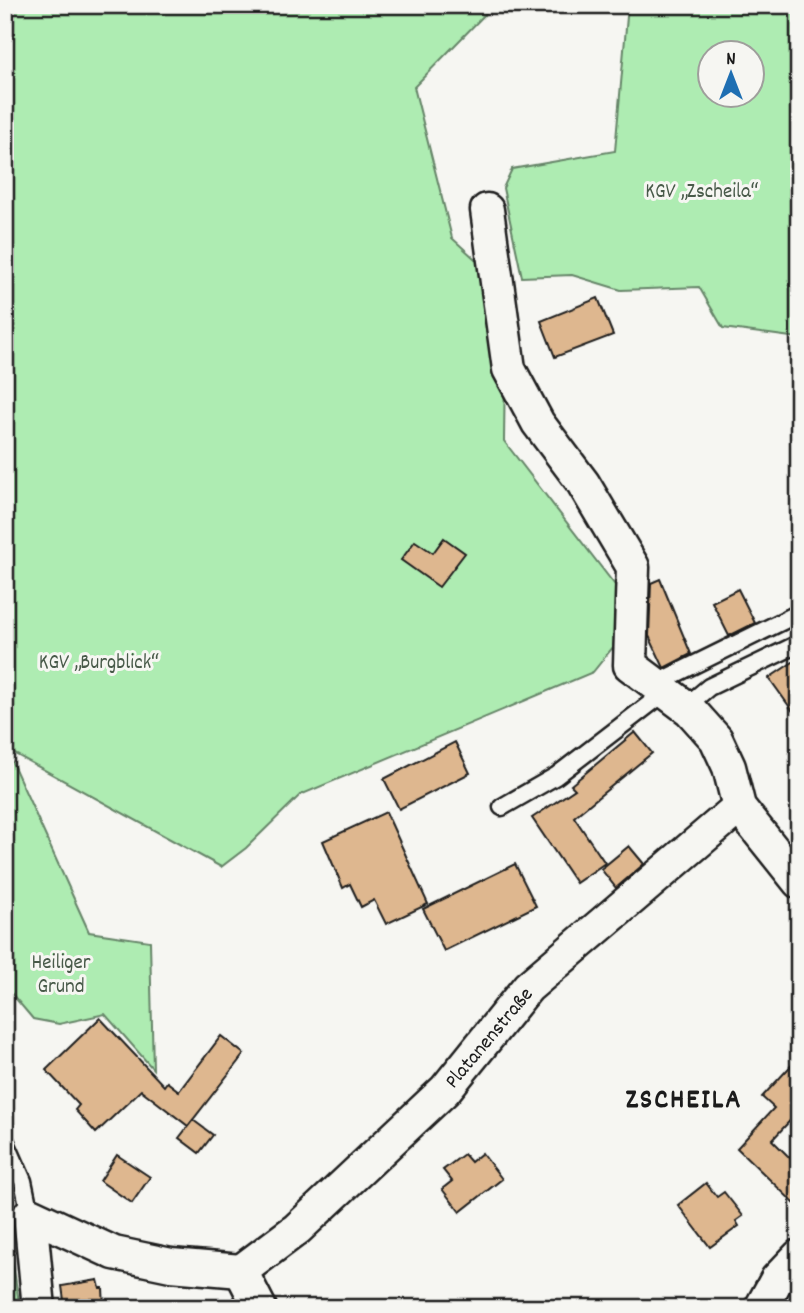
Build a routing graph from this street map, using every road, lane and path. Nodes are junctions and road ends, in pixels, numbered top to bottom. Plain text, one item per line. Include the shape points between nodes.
1 (486, 210) dead end
2 (799, 613) edge
3 (796, 645) dead end
4 (668, 695) junction
5 (502, 807) dead end
6 (739, 807) junction
7 (799, 882) edge
8 (5, 1140) edge
9 (30, 1214) junction
10 (799, 1256) edge
11 (241, 1271) junction
12 (39, 1308) edge
13 (260, 1308) edge
14 (761, 1308) edge

1 - 4 street via 509,369 538,423 583,482 633,567 630,665
2 - 4 lane
3 - 4 lane via 709,687
4 - 5 lane via 556,776
4 - 6 street via 716,739
6 - 7 street
6 - 11 street, Platanenstraße via 528,987 445,1090 297,1228
8 - 9 lane via 23,1181
9 - 11 street via 114,1253 171,1265
9 - 12 street
10 - 14 street
11 - 13 street

